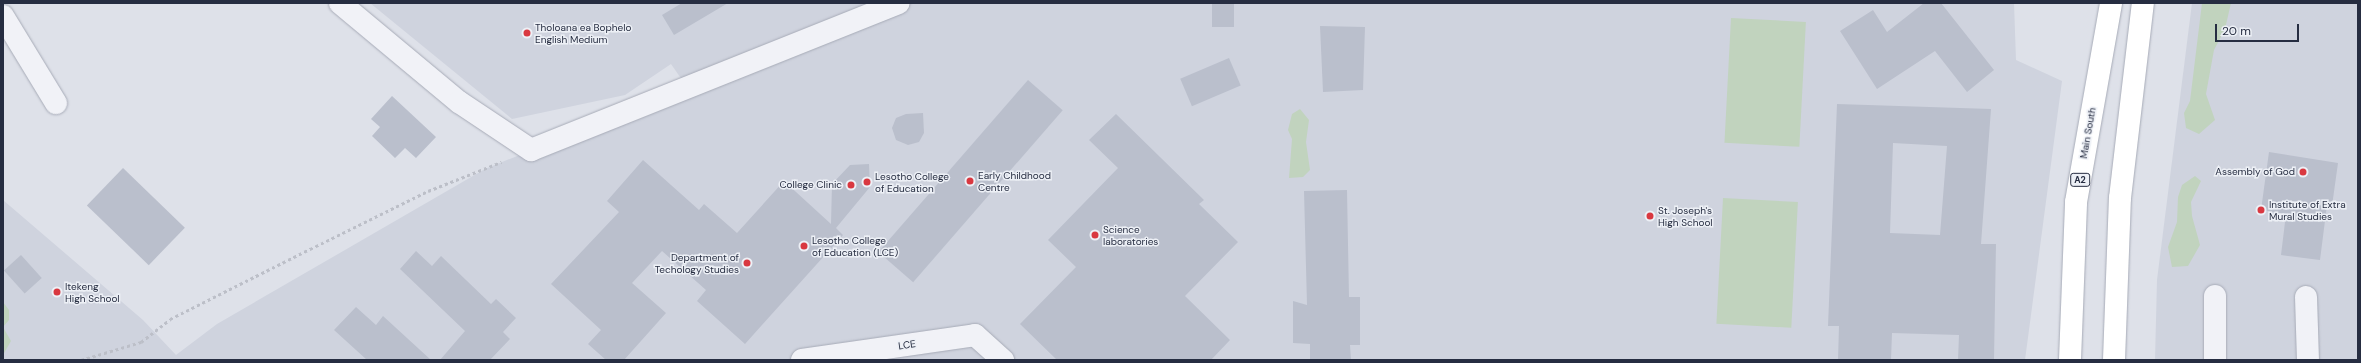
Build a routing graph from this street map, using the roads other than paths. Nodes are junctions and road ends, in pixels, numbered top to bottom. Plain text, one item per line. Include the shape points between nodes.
1 (340, 3) edge
2 (899, 3) edge
3 (2111, 3) edge
4 (2143, 3) edge
5 (3, 16) edge
6 (56, 103) dead end
7 (2216, 296) dead end
8 (2306, 297) dead end
9 (802, 360) edge
10 (1003, 360) edge
11 (2070, 360) edge
12 (2114, 360) edge
13 (2215, 360) edge
14 (2308, 360) edge

1 - 2 street via 459,102 532,150
3 - 11 highway, Main South / A2 via 2076,202
4 - 12 highway via 2120,198
5 - 6 street
7 - 13 street
8 - 14 street
9 - 10 street, LCE via 975,335

